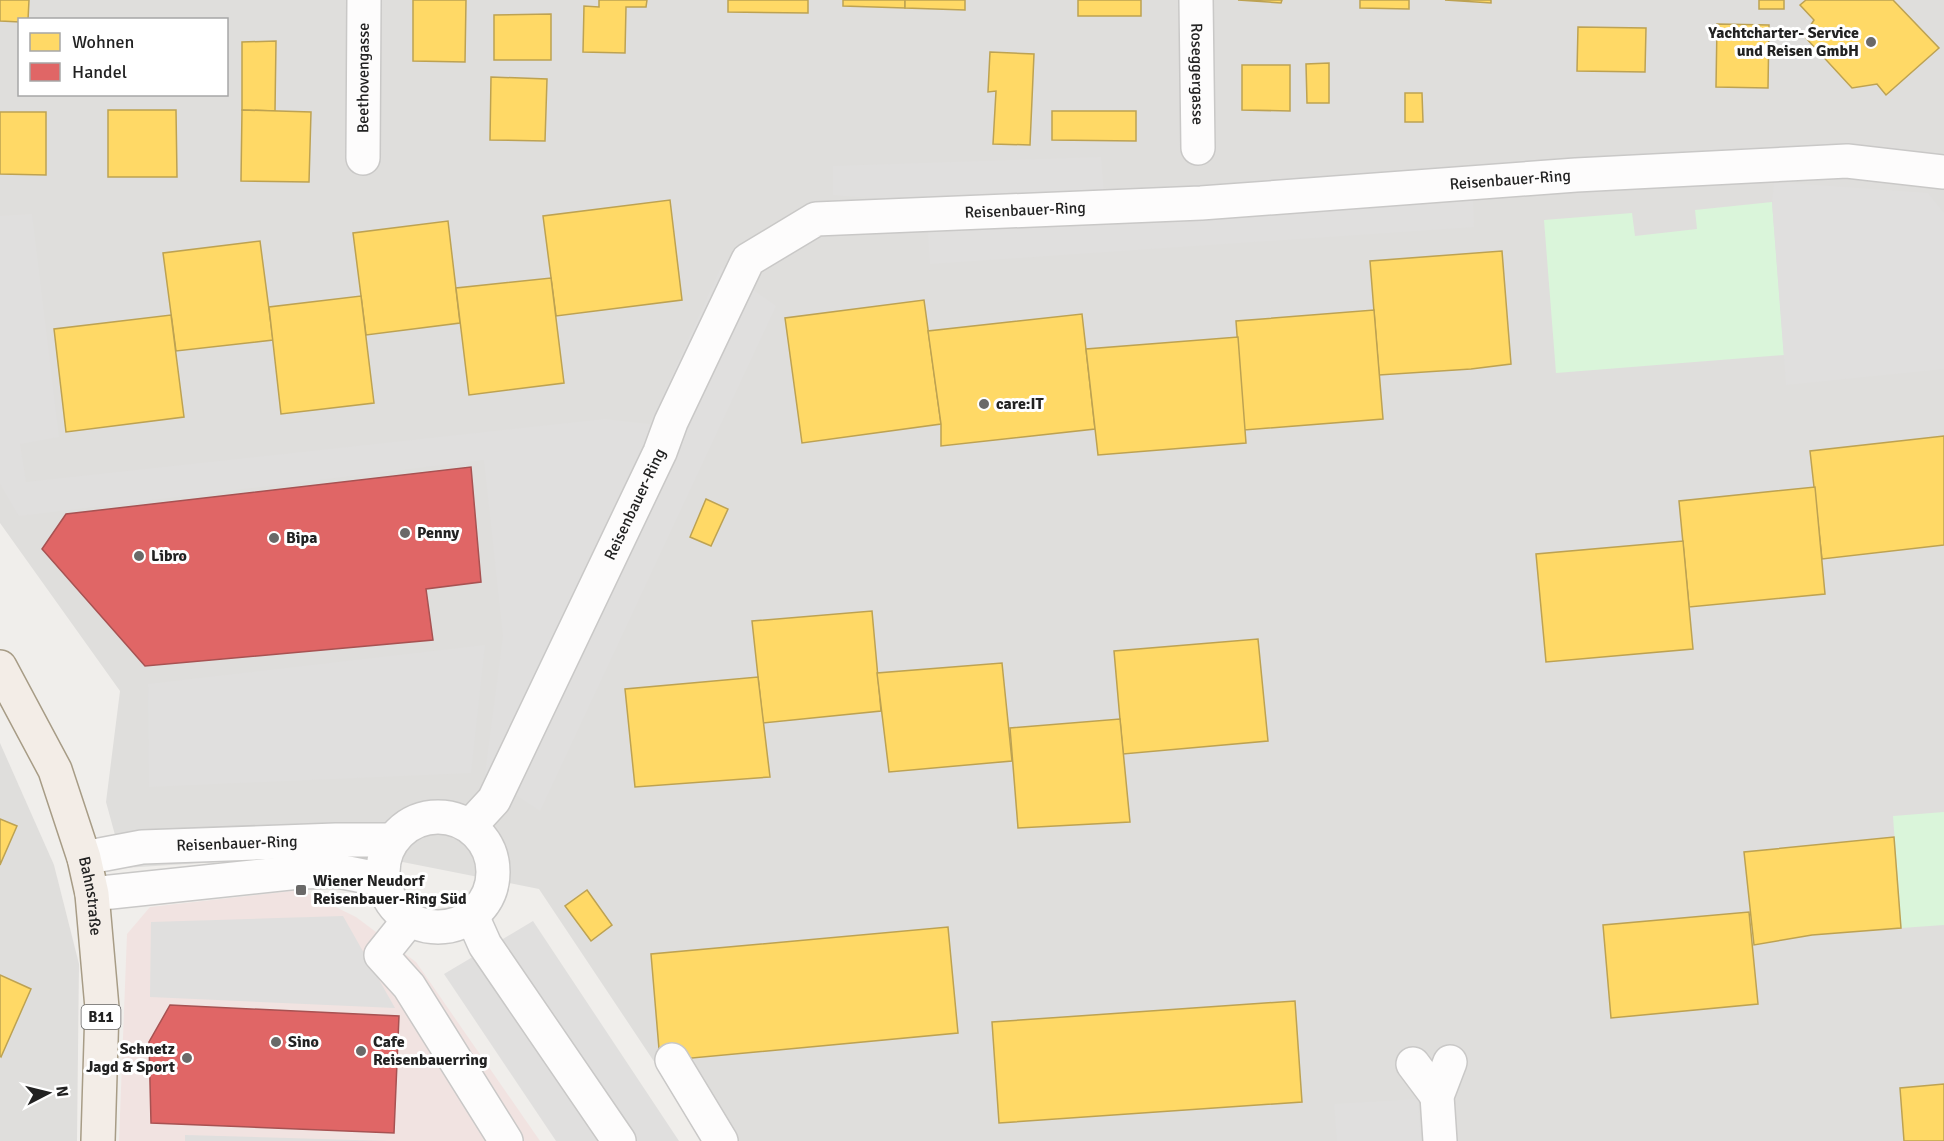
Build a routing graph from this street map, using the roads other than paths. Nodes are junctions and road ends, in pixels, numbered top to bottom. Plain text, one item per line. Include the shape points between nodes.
1 (364, 0) edge
2 (1196, 0) edge
3 (1198, 148) dead end
4 (363, 158) dead end
5 (1944, 172) edge
6 (0, 667) edge
7 (470, 826) junction
8 (392, 840) junction
9 (84, 858) junction
10 (383, 880) junction
11 (92, 894) junction
12 (472, 916) junction
13 (410, 920) junction
14 (672, 1060) dead end
15 (1450, 1062) dead end
16 (1413, 1064) dead end
17 (1437, 1096) junction
18 (98, 1141) edge
19 (506, 1141) edge
20 (619, 1141) edge
21 (721, 1141) edge
22 (1440, 1141) edge

1 - 4 street, Beethovengasse
2 - 3 street, Roseggergasse
5 - 7 street, Reisenbauer-Ring via 1847,161 1576,175 1201,203 816,219 748,260 494,800
6 - 9 main road, Bahnstraße / B11 via 55,770
7 - 8 street via 448,817 424,818 407,826
7 - 12 street via 484,841 492,860 493,881 485,901
8 - 9 street, Reisenbauer-Ring via 142,847
8 - 10 street via 384,859
9 - 11 main road, Bahnstraße / B11
10 - 11 street, Reisenbauer-Ring via 338,870
10 - 13 street via 392,903
11 - 18 main road, Bahnstraße / B11 via 102,1008
12 - 13 street via 452,926 430,927
12 - 20 street via 485,945
13 - 19 street via 381,955 409,986
14 - 21 street
15 - 17 street
16 - 17 street
17 - 22 street

